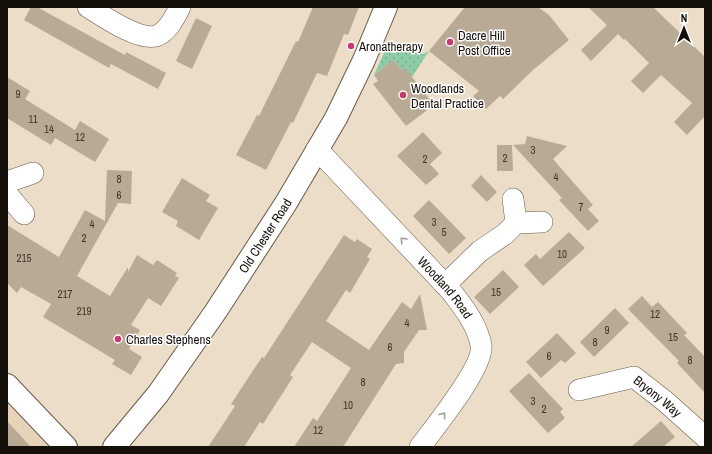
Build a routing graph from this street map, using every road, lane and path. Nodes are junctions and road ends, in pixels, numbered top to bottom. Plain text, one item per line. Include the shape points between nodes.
1 (88, 7) edge
2 (180, 7) edge
3 (386, 7) edge
4 (317, 149) junction
5 (33, 173) dead end
6 (7, 182) edge
7 (7, 194) edge
8 (513, 200) dead end
9 (24, 214) dead end
10 (542, 222) dead end
11 (516, 223) junction
12 (446, 285) junction
13 (7, 385) edge
14 (579, 390) dead end
15 (158, 394) junction
16 (705, 437) edge
17 (705, 441) edge
18 (66, 447) edge
19 (114, 447) edge
20 (136, 447) edge
21 (420, 447) edge
22 (700, 447) edge

1 - 2 street via 124,28 147,36 161,33 167,28
3 - 4 main road, Old Chester Road via 336,118
12 -> 4 street, Woodland Road
4 - 15 main road, Old Chester Road via 286,203 216,311
5 - 6 street
7 - 9 street
8 - 11 street
10 - 11 street
11 - 12 street via 480,251
21 -> 12 street, Woodland Road via 463,388 478,363 481,346 468,314
13 - 18 main road
14 - 16 street, Bryony Way via 634,377
15 - 19 main road, Old Chester Road
15 - 20 main road
17 - 22 street

